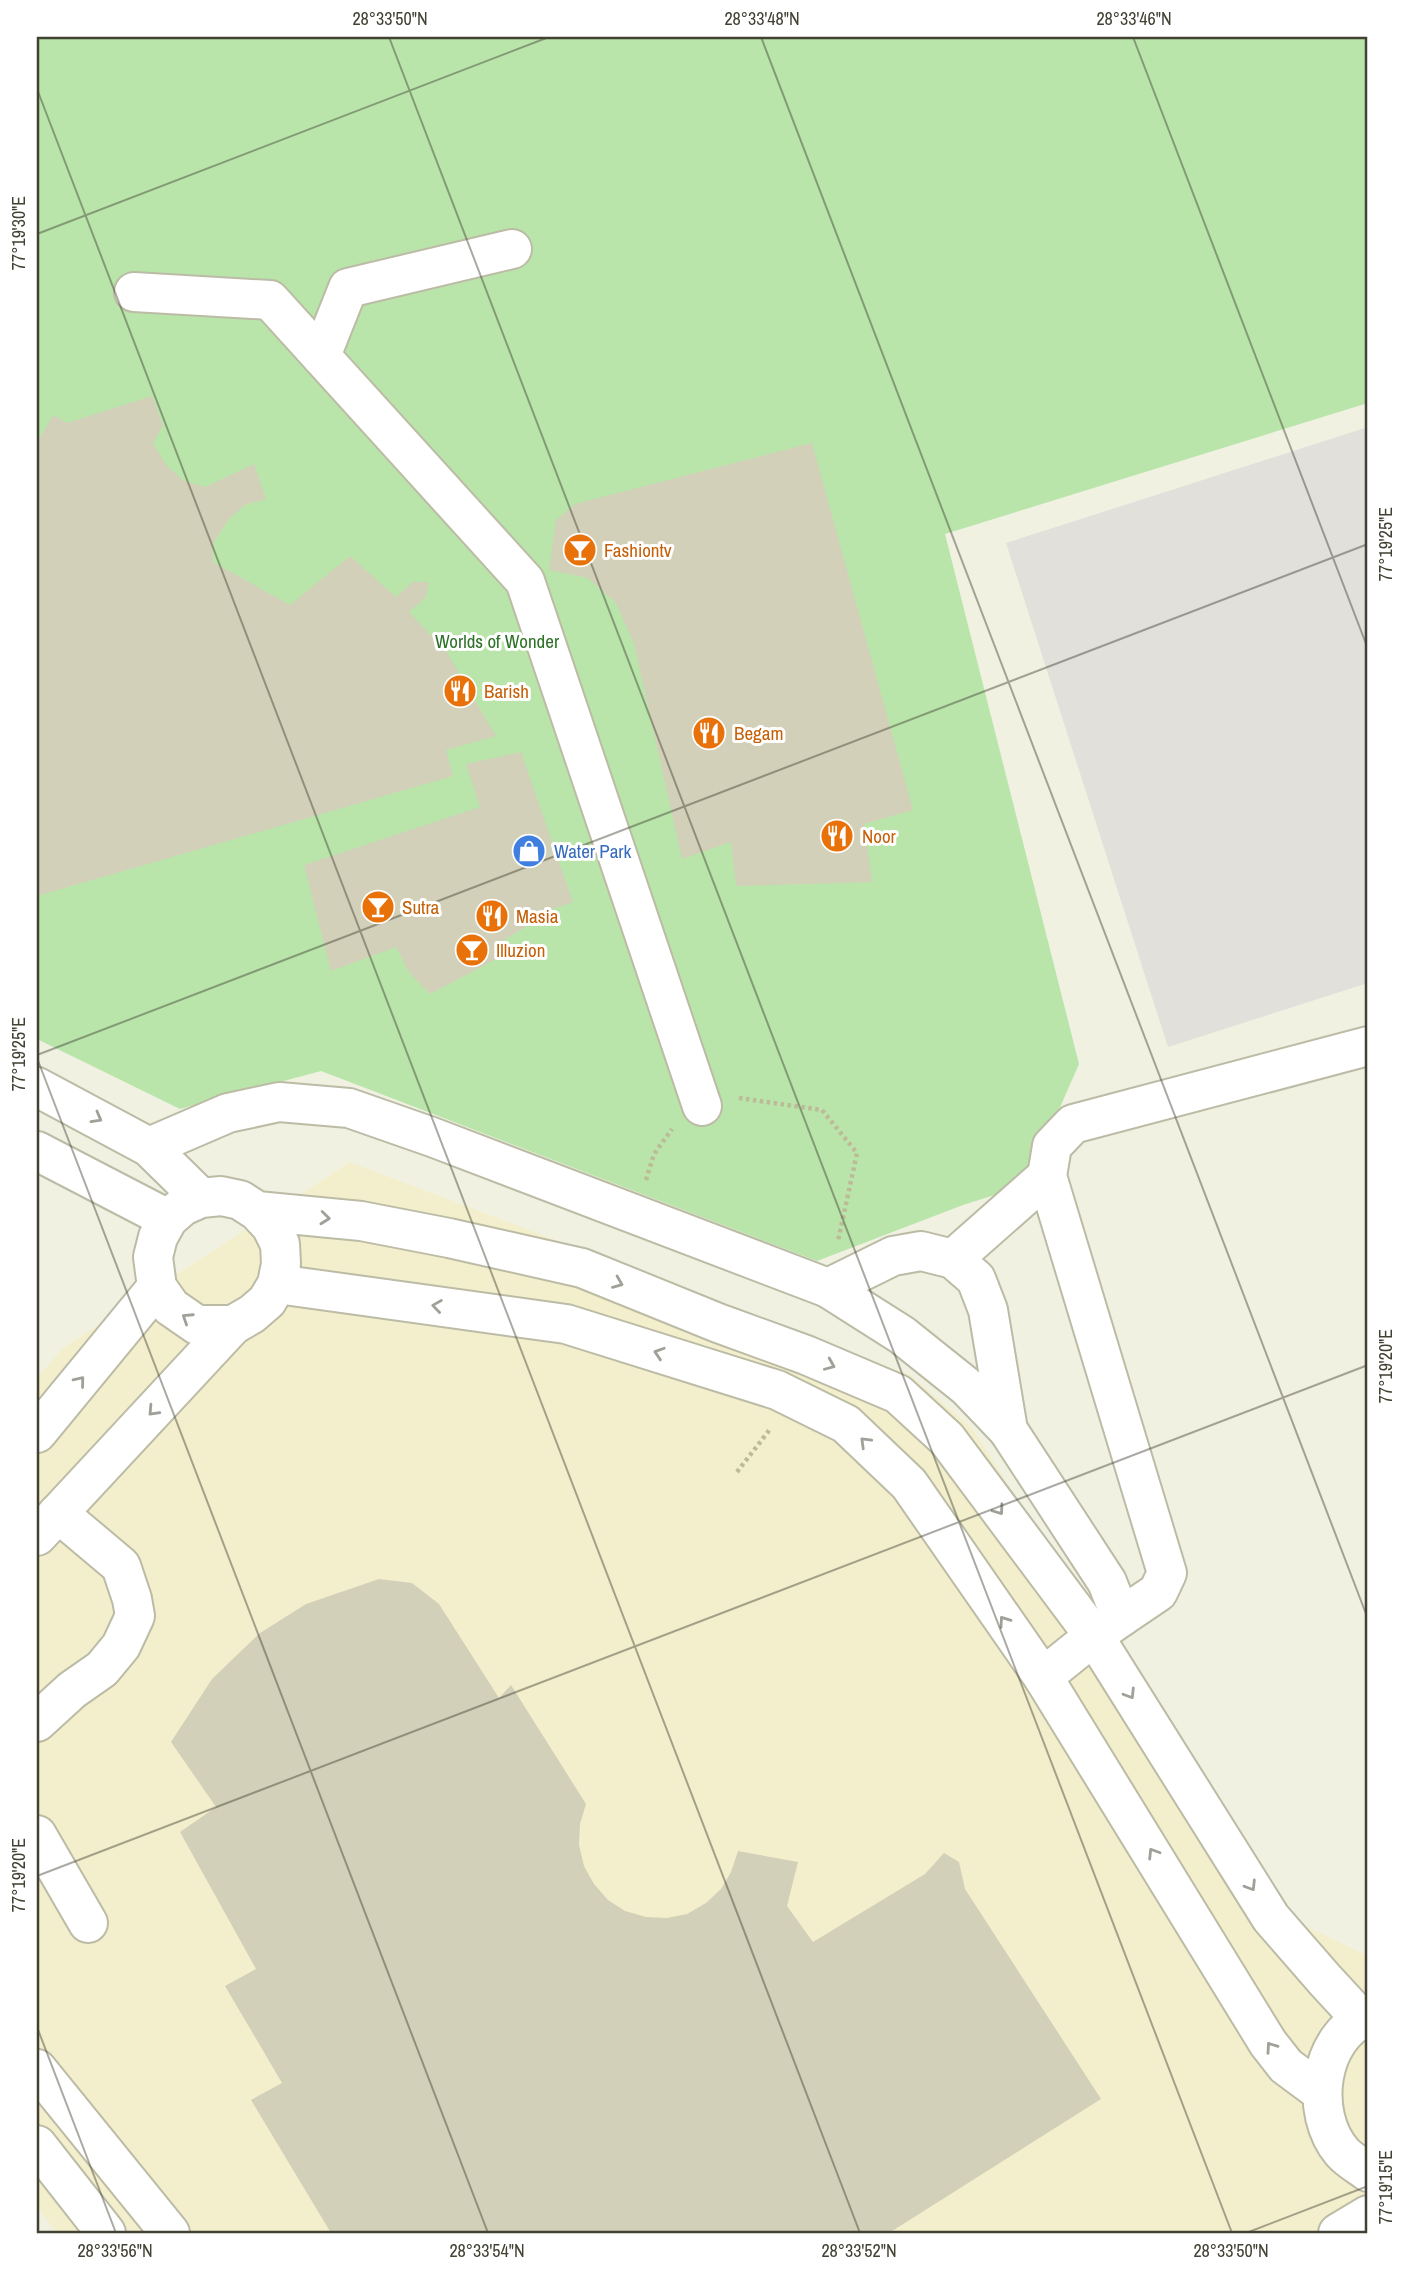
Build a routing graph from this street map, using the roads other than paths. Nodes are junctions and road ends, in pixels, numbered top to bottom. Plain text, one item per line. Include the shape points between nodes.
1 (512, 249) dead end
2 (134, 292) dead end
3 (321, 356) junction
4 (1368, 1046) edge
5 (37, 1087) edge
6 (702, 1106) road end
7 (149, 1147) junction
8 (37, 1151) edge
9 (1047, 1176) junction
10 (201, 1198) junction
11 (257, 1211) junction
12 (168, 1219) junction
13 (953, 1259) junction
14 (582, 1268) junction
15 (277, 1284) junction
16 (157, 1287) junction
17 (828, 1288) junction
18 (566, 1324) junction
19 (233, 1325) junction
20 (1008, 1430) junction
21 (37, 1433) edge
22 (47, 1525) edge
23 (1107, 1627) junction
24 (1043, 1677) junction
25 (37, 1723) edge
26 (37, 1835) edge
27 (88, 1923) dead end
28 (1365, 2017) edge
29 (37, 2069) edge
30 (1321, 2092) junction
31 (37, 2145) edge
32 (1368, 2172) edge
33 (1368, 2216) edge
34 (106, 2233) edge
35 (170, 2233) edge
36 (1338, 2233) edge

1 - 3 street via 348,288
2 - 3 street via 270,300
3 - 6 street via 526,581
4 - 9 street via 1073,1124 1052,1146
5 -> 7 street
7 - 10 street
7 - 17 street via 228,1113 279,1102 349,1108
8 - 12 street
9 - 13 street
9 - 23 street via 1167,1573 1158,1592
10 - 11 street via 240,1200
10 - 12 street
11 -> 14 street via 360,1221
11 - 15 street via 279,1244
12 - 16 street via 153,1257
13 - 17 street via 921,1251 893,1256
13 - 20 street via 976,1279 988,1310
14 - 18 street
14 -> 23 street via 898,1394 947,1439
18 -> 15 street
15 - 19 street via 267,1301
19 -> 16 street via 197,1325 171,1307
21 -> 16 street
17 - 20 street via 902,1335 967,1387
24 -> 18 street via 909,1484 846,1424 777,1390
19 -> 22 street
20 - 23 street via 1107,1582
22 - 25 street via 121,1566 135,1616 121,1646 102,1669
23 - 24 street
23 -> 28 street via 1271,1918 1325,1980
30 -> 24 street via 1286,2066 1268,2043
26 - 27 street
28 - 30 street via 1344,2033 1327,2061
29 - 35 street
30 - 32 street via 1326,2125 1342,2153
31 - 34 street
33 - 36 street

